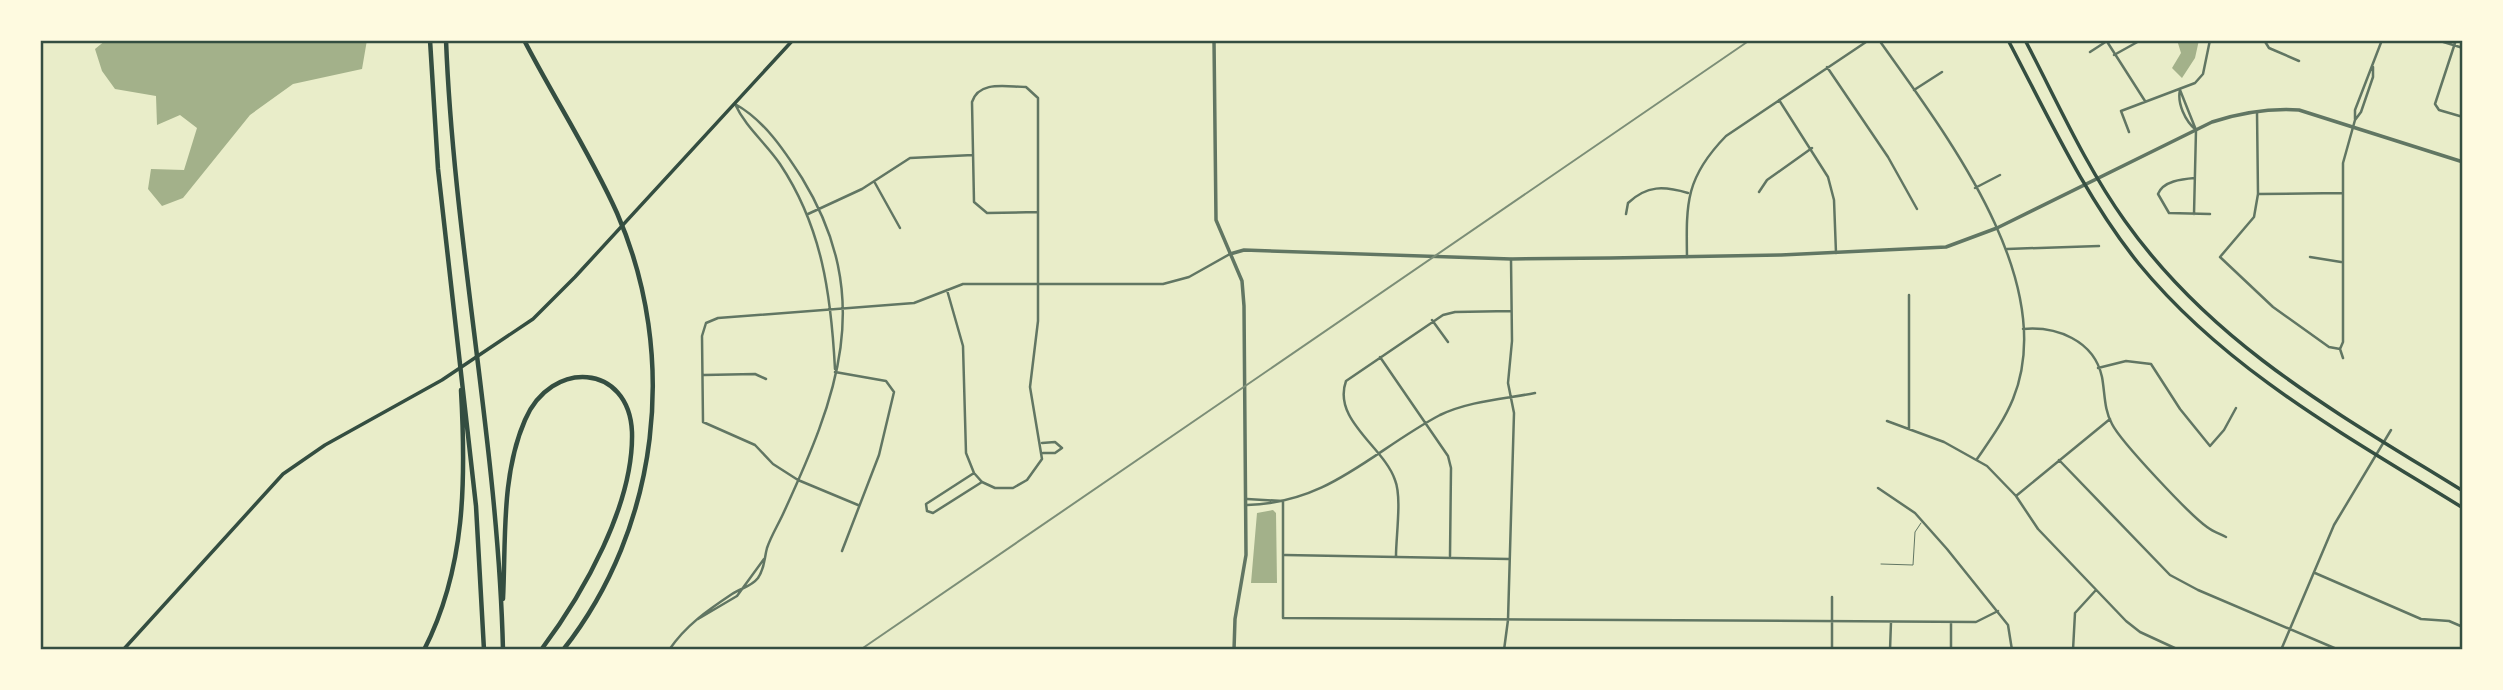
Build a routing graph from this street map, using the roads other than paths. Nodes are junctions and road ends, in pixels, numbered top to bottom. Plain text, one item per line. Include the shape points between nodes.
1 (430, 40) edge
2 (446, 40) edge
3 (524, 40) edge
4 (793, 40) edge
5 (1214, 40) edge
6 (1869, 40) edge
7 (1879, 40) edge
8 (2008, 40) edge
9 (2025, 40) edge
10 (2141, 40) edge
11 (2210, 40) edge
12 (2264, 40) edge
13 (2382, 40) edge
14 (2437, 40) edge
15 (2456, 40) edge
16 (2107, 41) edge
17 (2454, 45) junction
18 (2463, 48) edge
19 (2090, 52) dead end
20 (2114, 55) junction
21 (2299, 61) dead end
22 (1827, 67) junction
23 (1942, 72) dead end
24 (1914, 90) junction
25 (2180, 90) junction
26 (1779, 100) junction
27 (2145, 101) junction
28 (735, 104) junction
29 (2257, 112) junction
30 (2463, 117) edge
31 (2352, 128) junction
32 (2196, 130) junction
33 (2129, 132) dead end
34 (1812, 148) junction
35 (785, 153) junction
36 (973, 155) junction
37 (777, 160) junction
38 (2463, 162) edge
39 (2000, 175) dead end
40 (2097, 178) junction
41 (2195, 178) junction
42 (874, 182) junction
43 (2084, 184) junction
44 (1975, 188) junction
45 (1759, 192) dead end
46 (2343, 192) junction
47 (1688, 193) junction
48 (2258, 194) junction
49 (818, 209) junction
50 (1917, 209) dead end
51 (1037, 212) junction
52 (808, 214) junction
53 (1626, 214) dead end
54 (2194, 214) junction
55 (2210, 214) dead end
56 (900, 228) dead end
57 (1997, 228) junction
58 (2099, 246) dead end
59 (2007, 249) junction
60 (1836, 253) junction
61 (1230, 254) junction
62 (1687, 257) junction
63 (2310, 257) dead end
64 (1511, 259) junction
65 (2341, 262) junction
66 (1038, 284) junction
67 (947, 290) junction
68 (1909, 295) dead end
69 (843, 309) junction
70 (832, 310) junction
71 (1511, 311) junction
72 (1432, 320) junction
73 (2023, 329) junction
74 (1448, 342) dead end
75 (458, 347) junction
76 (2340, 349) junction
77 (1380, 357) junction
78 (2343, 358) dead end
79 (2098, 368) junction
80 (835, 372) junction
81 (703, 375) junction
82 (766, 379) dead end
83 (1535, 393) dead end
84 (1510, 398) junction
85 (2236, 408) dead end
86 (2110, 419) junction
87 (1888, 421) dead end
88 (1426, 425) junction
89 (1909, 429) junction
90 (2391, 430) dead end
91 (2384, 442) junction
92 (1042, 443) junction
93 (1043, 453) junction
94 (2377, 454) junction
95 (1378, 456) junction
96 (1977, 459) junction
97 (2059, 460) junction
98 (974, 473) junction
99 (798, 480) junction
100 (982, 482) junction
101 (1878, 488) dead end
102 (2463, 491) edge
103 (2016, 496) junction
104 (1247, 499) junction
105 (1283, 501) junction
106 (858, 505) junction
107 (1247, 505) junction
108 (2463, 508) edge
109 (1923, 521) junction
110 (2226, 537) dead end
111 (842, 551) dead end
112 (1283, 555) junction
113 (1396, 556) junction
114 (1450, 557) junction
115 (1509, 559) junction
116 (1881, 564) dead end
117 (2315, 573) junction
118 (2096, 590) junction
119 (1832, 597) dead end
120 (1998, 611) junction
121 (1508, 620) junction
122 (1832, 621) junction
123 (1891, 622) junction
124 (1951, 622) junction
125 (502, 624) junction
126 (2463, 628) edge
127 (2289, 629) junction
128 (125, 649) edge
129 (424, 650) edge
130 (484, 650) edge
131 (503, 650) edge
132 (541, 650) edge
133 (563, 650) edge
134 (669, 650) edge
135 (1234, 650) edge
136 (1504, 650) edge
137 (1832, 650) edge
138 (1890, 650) edge
139 (1951, 650) edge
140 (2012, 650) edge
141 (2073, 650) edge
142 (2179, 650) edge
143 (2281, 650) edge
144 (2339, 650) edge

1 - 75 highway via 438,169
2 - 125 highway via 455,171 493,486
3 - 133 highway via 589,155 624,230 645,301 653,354 651,435 639,496 604,585
4 - 28 main road
5 - 61 street via 1216,220
6 - 22 street
7 - 24 street
8 - 43 main road
9 - 40 main road
10 - 20 street
11 - 25 street via 2203,74
12 - 21 street via 2269,48
13 - 31 street via 2373,78
14 - 17 street
15 - 17 street
16 - 19 street
16 - 20 street
17 - 18 street
17 - 30 street via 2435,104 2439,110
20 - 27 street
22 - 26 street
22 - 50 street
23 - 24 street
24 - 44 street
25 - 27 street
25 - 32 street
26 - 34 street
26 - 47 street via 1726,136 1699,169
27 - 33 street via 2121,111
28 - 35 street via 752,113
28 - 37 street via 742,121
28 - 128 main road via 533,319 442,380 325,445 283,474
29 - 31 street via 2299,110
29 - 32 street via 2237,114
29 - 48 street
31 - 38 street
31 - 46 street via 2343,163
32 - 40 street
32 - 41 street
34 - 45 street via 1767,180
34 - 60 street via 1831,187
35 - 37 street
35 - 49 street
36 - 42 street via 910,158
36 - 51 street via 976,207 987,213
36 - 51 street via 972,102 979,90 1026,87 1032,91 1038,98
37 - 52 street
39 - 44 street
40 - 43 street
40 - 91 main road via 2146,250 2213,322 2295,386
41 - 54 street
41 - 54 street via 2179,179 2158,194 2169,213
42 - 49 street
42 - 56 street
43 - 57 street
43 - 94 main road via 2139,263 2200,329 2269,387
44 - 57 street
46 - 48 street
46 - 65 street
47 - 53 street via 1647,189 1628,203
47 - 62 street
48 - 76 street via 2254,218 2220,257 2273,307 2329,347
49 - 52 street
49 - 69 street via 833,247
51 - 66 street
52 - 70 street via 821,251
54 - 55 street
57 - 59 street
57 - 60 street via 1946,247
58 - 59 street
59 - 73 street via 2017,281
60 - 62 street
61 - 64 street via 1244,250 1347,251
61 - 66 street via 1171,283
61 - 104 street via 1244,293
62 - 64 street
63 - 65 street
64 - 71 street
65 - 76 street
66 - 67 street via 963,284
66 - 92 street via 1030,387
67 - 69 street via 914,303
67 - 98 street via 961,330 966,453
68 - 89 street
69 - 70 street
69 - 80 street via 843,340
70 - 80 street
70 - 81 street via 711,319 702,329
71 - 72 street via 1455,312
71 - 84 street
72 - 74 street
72 - 77 street
73 - 79 street via 2048,329 2072,337
73 - 96 street via 2023,354 2013,398
75 - 129 highway via 464,451 461,524 447,588
75 - 130 highway via 477,517
76 - 78 street
77 - 88 street
77 - 95 street via 1346,381 1342,390 1346,409
79 - 85 street via 2126,361 2151,364 2210,446
79 - 86 street
80 - 99 street via 815,446
80 - 106 street via 887,381 894,392 879,455
81 - 82 street via 755,374
81 - 99 street via 704,422 755,445
83 - 84 street
84 - 88 street via 1455,409
84 - 115 street via 1514,413
86 - 97 street
86 - 110 street via 2124,441 2202,523
87 - 89 street
88 - 95 street
88 - 114 street via 1451,468
89 - 96 street
90 - 91 street
91 - 94 street
91 - 102 main road
92 - 93 street
92 - 93 street via 1055,442 1062,448
93 - 100 street via 1037,470 1013,488
94 - 108 main road
94 - 117 street via 2334,525
95 - 105 street via 1326,488
95 - 113 street via 1395,478
96 - 103 street
97 - 103 street
97 - 127 street via 2170,575
98 - 100 street
98 - 100 street via 926,505 927,512 933,513
99 - 106 street
99 - 134 street via 765,556 743,588 695,621
101 - 109 street
103 - 118 street via 2038,529
104 - 105 street
104 - 107 street
105 - 107 street
105 - 112 street
106 - 111 street
107 - 135 street via 1245,572
109 - 116 lane via 1916,532 1913,565
109 - 120 street
112 - 113 street
112 - 121 street via 1283,618
113 - 114 street
114 - 115 street
115 - 121 street
117 - 126 street via 2421,619 2449,621
117 - 127 street
118 - 141 street via 2075,612
118 - 142 street via 2140,632
119 - 122 street
120 - 124 street via 1985,620
120 - 140 street via 2008,625
121 - 122 street
121 - 136 street
122 - 123 street
122 - 137 street
123 - 124 street
123 - 138 street
124 - 139 street
125 - 131 highway
125 - 132 highway via 509,480 525,418 558,380 575,376 606,383 628,409 632,432 622,489 593,570
127 - 143 street
127 - 144 street

